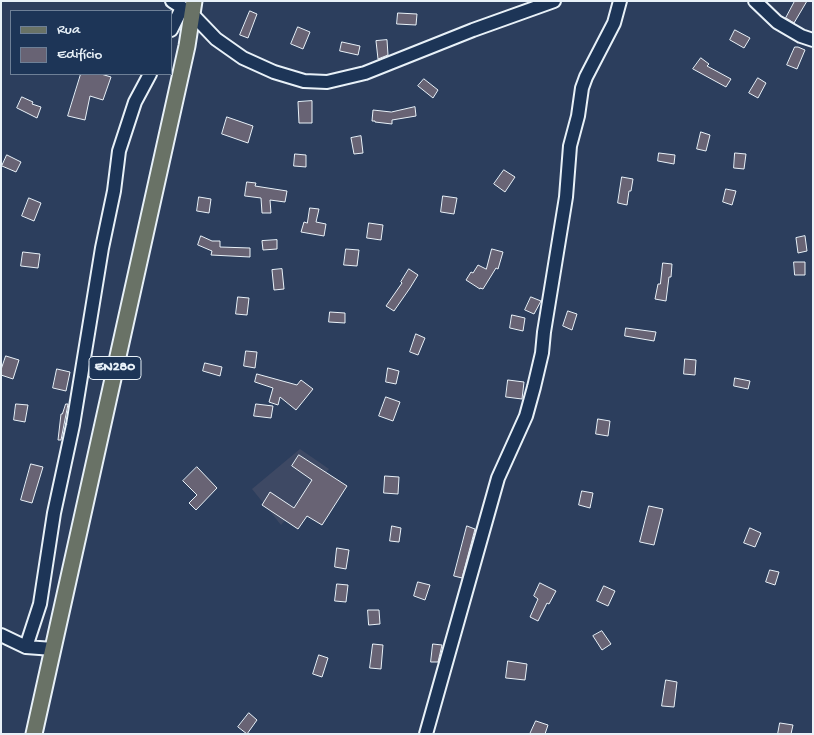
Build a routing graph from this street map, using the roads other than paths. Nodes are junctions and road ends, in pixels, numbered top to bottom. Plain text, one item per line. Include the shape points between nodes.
1 (554, 1) edge
2 (620, 1) edge
3 (755, 1) edge
4 (185, 6) edge
5 (172, 28) edge
6 (813, 40) edge
7 (149, 75) edge
8 (1, 635) edge
9 (26, 647) junction
10 (53, 649) junction
11 (34, 734) edge
12 (426, 734) edge

1 - 4 street via 365,73 327,82 304,81 243,58 216,40
2 - 12 street via 614,23 582,88 570,146 566,197 534,387 526,416 498,478
3 - 6 street via 776,22
4 - 5 street
4 - 10 main road, EN280 via 187,46
7 - 9 street via 135,102 119,151 40,604
8 - 9 street
9 - 10 street
10 - 11 main road, EN280

